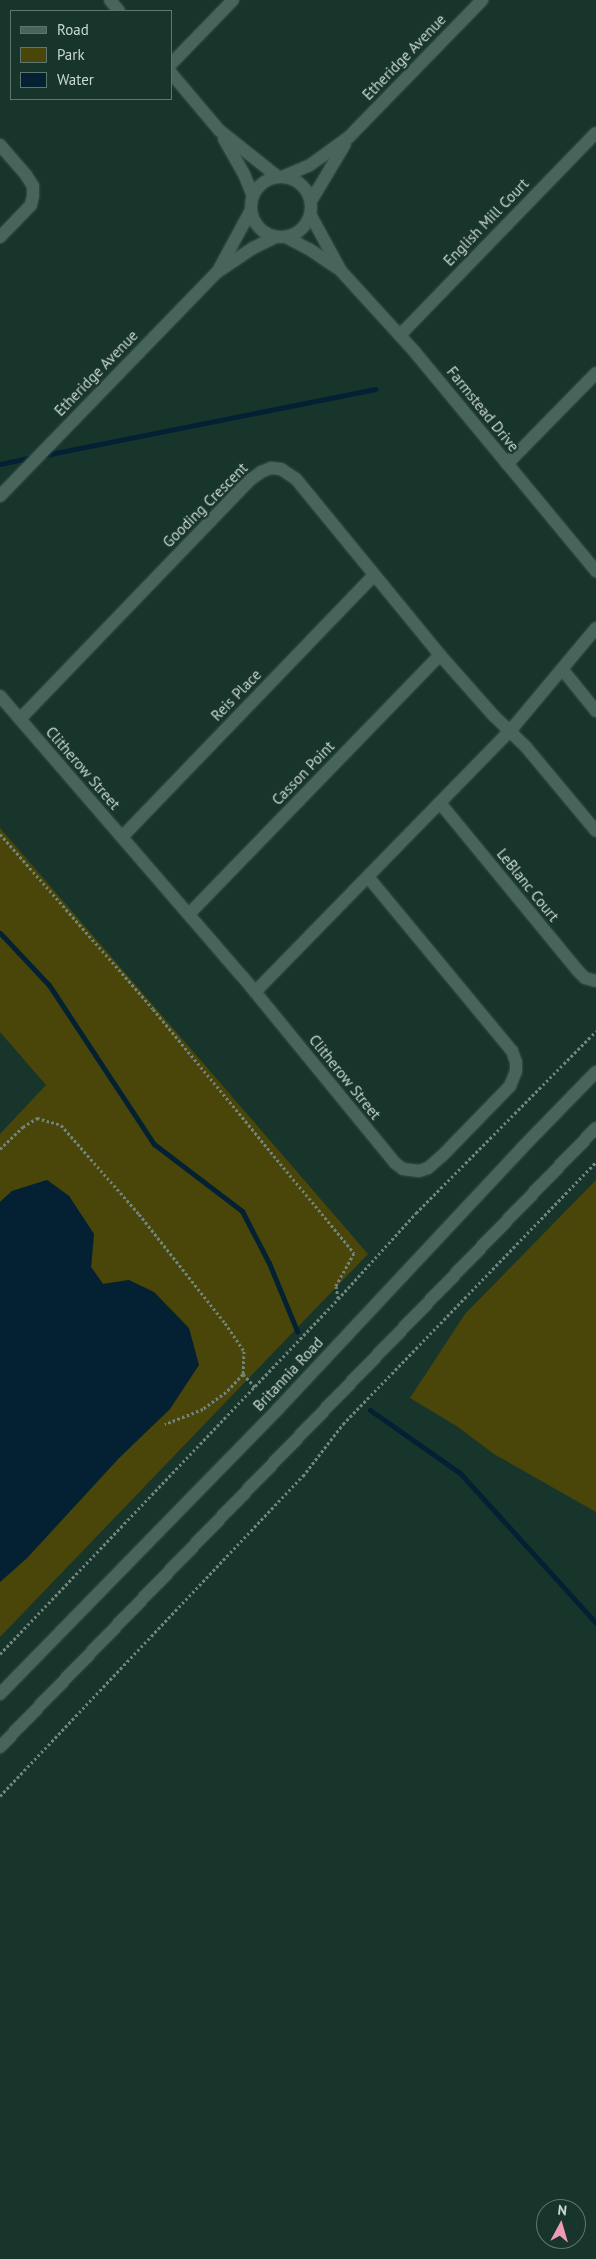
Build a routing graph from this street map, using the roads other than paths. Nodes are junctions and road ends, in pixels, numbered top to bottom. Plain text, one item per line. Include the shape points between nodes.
1 (110, 0) edge
2 (234, 0) edge
3 (482, 0) edge
4 (118, 10) edge
5 (172, 63) edge
6 (172, 75) edge
7 (219, 130) junction
8 (596, 132) edge
9 (349, 137) junction
10 (0, 144) edge
11 (280, 177) junction
12 (253, 196) junction
13 (311, 208) junction
14 (251, 210) junction
15 (281, 237) junction
16 (0, 238) edge
17 (341, 271) junction
18 (216, 273) junction
19 (400, 335) junction
20 (596, 373) edge
21 (507, 464) junction
22 (0, 496) edge
23 (596, 571) edge
24 (374, 575) junction
25 (596, 628) edge
26 (440, 655) junction
27 (562, 669) junction
28 (0, 696) edge
29 (596, 711) edge
30 (20, 719) junction
31 (510, 731) junction
32 (440, 803) junction
33 (596, 831) edge
34 (122, 837) junction
35 (368, 877) junction
36 (189, 914) junction
37 (596, 981) edge
38 (255, 992) junction
39 (596, 1072) edge
40 (596, 1128) edge
41 (0, 1694) edge
42 (0, 1747) edge

1 - 4 street
2 - 5 street
3 - 9 street, Etheridge Avenue
6 - 7 street
7 - 11 street
7 - 12 street
8 - 19 street, English Mill Court
9 - 11 street, Etheridge Avenue via 310,165
9 - 13 street, Etheridge Avenue
10 - 16 street via 33,186 31,205
11 - 12 street via 262,183
11 - 13 street via 304,187
12 - 14 street
13 - 15 street via 302,229
13 - 17 street, Farmstead Drive
14 - 15 street via 259,228
14 - 18 street, Etheridge Avenue
15 - 17 street, Farmstead Drive via 309,249
15 - 18 street, Etheridge Avenue via 253,248
17 - 19 street, Farmstead Drive
18 - 22 street, Etheridge Avenue
19 - 21 street, Farmstead Drive
20 - 21 street
21 - 23 street, Farmstead Drive
24 - 26 street, Gooding Crescent
24 - 30 street, Gooding Crescent via 296,478 281,469 260,472
24 - 34 street, Reis Place
25 - 27 street
26 - 31 street, Gooding Crescent
26 - 36 street, Casson Point
27 - 29 street
27 - 31 street
28 - 30 street, Clitherow Street
30 - 34 street, Clitherow Street
31 - 32 street
31 - 33 street
32 - 35 street
32 - 37 street, LeBlanc Court via 578,971 585,978
34 - 36 street, Clitherow Street
35 - 38 street
35 - 38 street, Clitherow Street via 512,1051 516,1062 510,1086 442,1156 419,1171 403,1169 395,1163
36 - 38 street, Clitherow Street
39 - 41 street, Britannia Road via 278,1409
40 - 42 street

